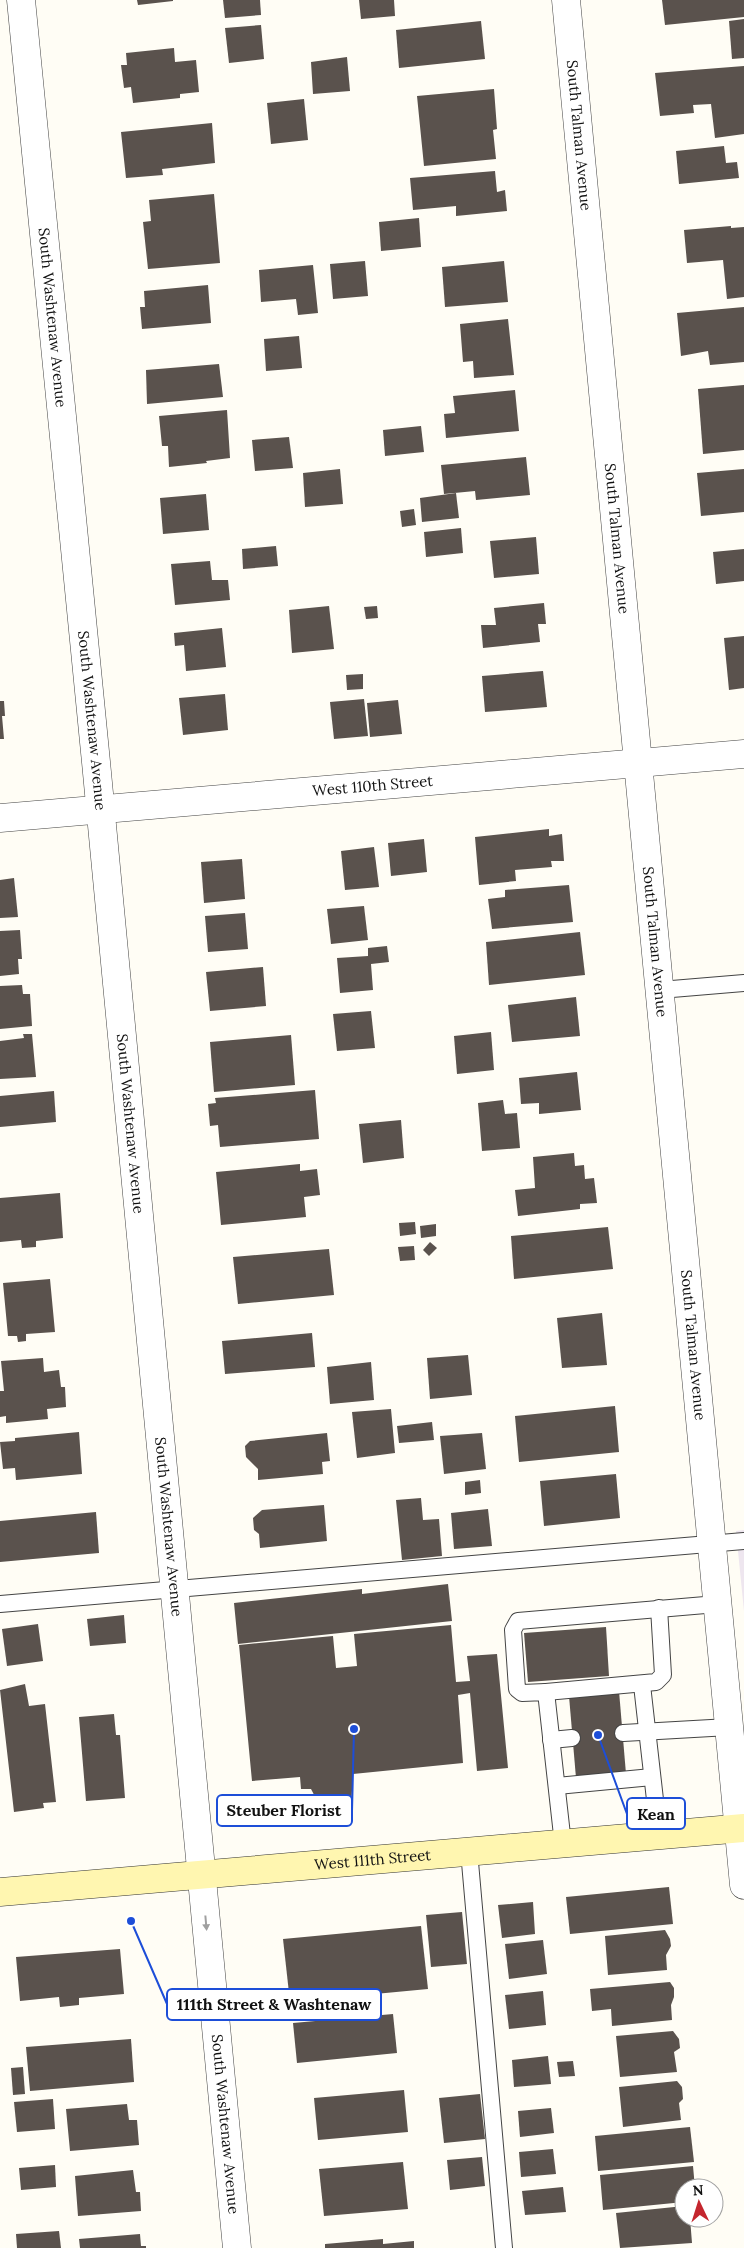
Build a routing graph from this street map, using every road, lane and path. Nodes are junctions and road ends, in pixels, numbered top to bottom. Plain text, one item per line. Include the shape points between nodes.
1 (22, 0) edge
2 (566, 0) edge
3 (744, 754) edge
4 (638, 763) junction
5 (101, 810) junction
6 (0, 818) edge
7 (744, 983) edge
8 (660, 990) junction
9 (744, 1541) edge
10 (713, 1544) junction
11 (173, 1590) junction
12 (0, 1604) edge
13 (717, 1604) junction
14 (659, 1608) junction
15 (642, 1685) junction
16 (546, 1692) junction
17 (729, 1727) junction
18 (647, 1731) junction
19 (623, 1733) dead end
20 (572, 1738) dead end
21 (551, 1740) junction
22 (652, 1776) junction
23 (557, 1786) junction
24 (741, 1828) edge
25 (659, 1835) junction
26 (563, 1844) junction
27 (469, 1852) junction
28 (202, 1874) junction
29 (744, 1885) edge
30 (0, 1892) edge
31 (237, 2248) edge
32 (504, 2248) edge

1 - 5 street, South Washtenaw Avenue
2 - 4 street, South Talman Avenue
3 - 4 street, West 110th Street
4 - 5 street, West 110th Street
4 - 8 street, South Talman Avenue
5 - 6 street, West 110th Street
5 - 11 street, South Washtenaw Avenue
7 - 8 lane
8 - 10 street, South Talman Avenue
9 - 10 lane
10 - 11 lane
10 - 13 street, South Talman Avenue
11 - 12 lane
11 - 28 street, South Washtenaw Avenue
13 - 14 lane
13 - 17 street, South Talman Avenue
14 - 15 lane via 664,1676 656,1682
14 - 16 lane via 518,1621 513,1630 517,1689 522,1693
15 - 16 lane
15 - 18 lane
16 - 21 lane
17 - 18 lane
17 - 24 street, South Talman Avenue
18 - 19 lane
18 - 22 lane
20 - 21 lane
21 - 23 lane
22 - 23 lane
22 - 25 lane
23 - 26 lane
24 - 25 main road, West 111th Street
24 - 29 street, South Talman Avenue
25 - 26 main road, West 111th Street
26 - 27 main road, West 111th Street
27 - 28 main road, West 111th Street
27 - 32 lane
28 - 30 main road, West 111th Street
28 -> 31 street, South Washtenaw Avenue

